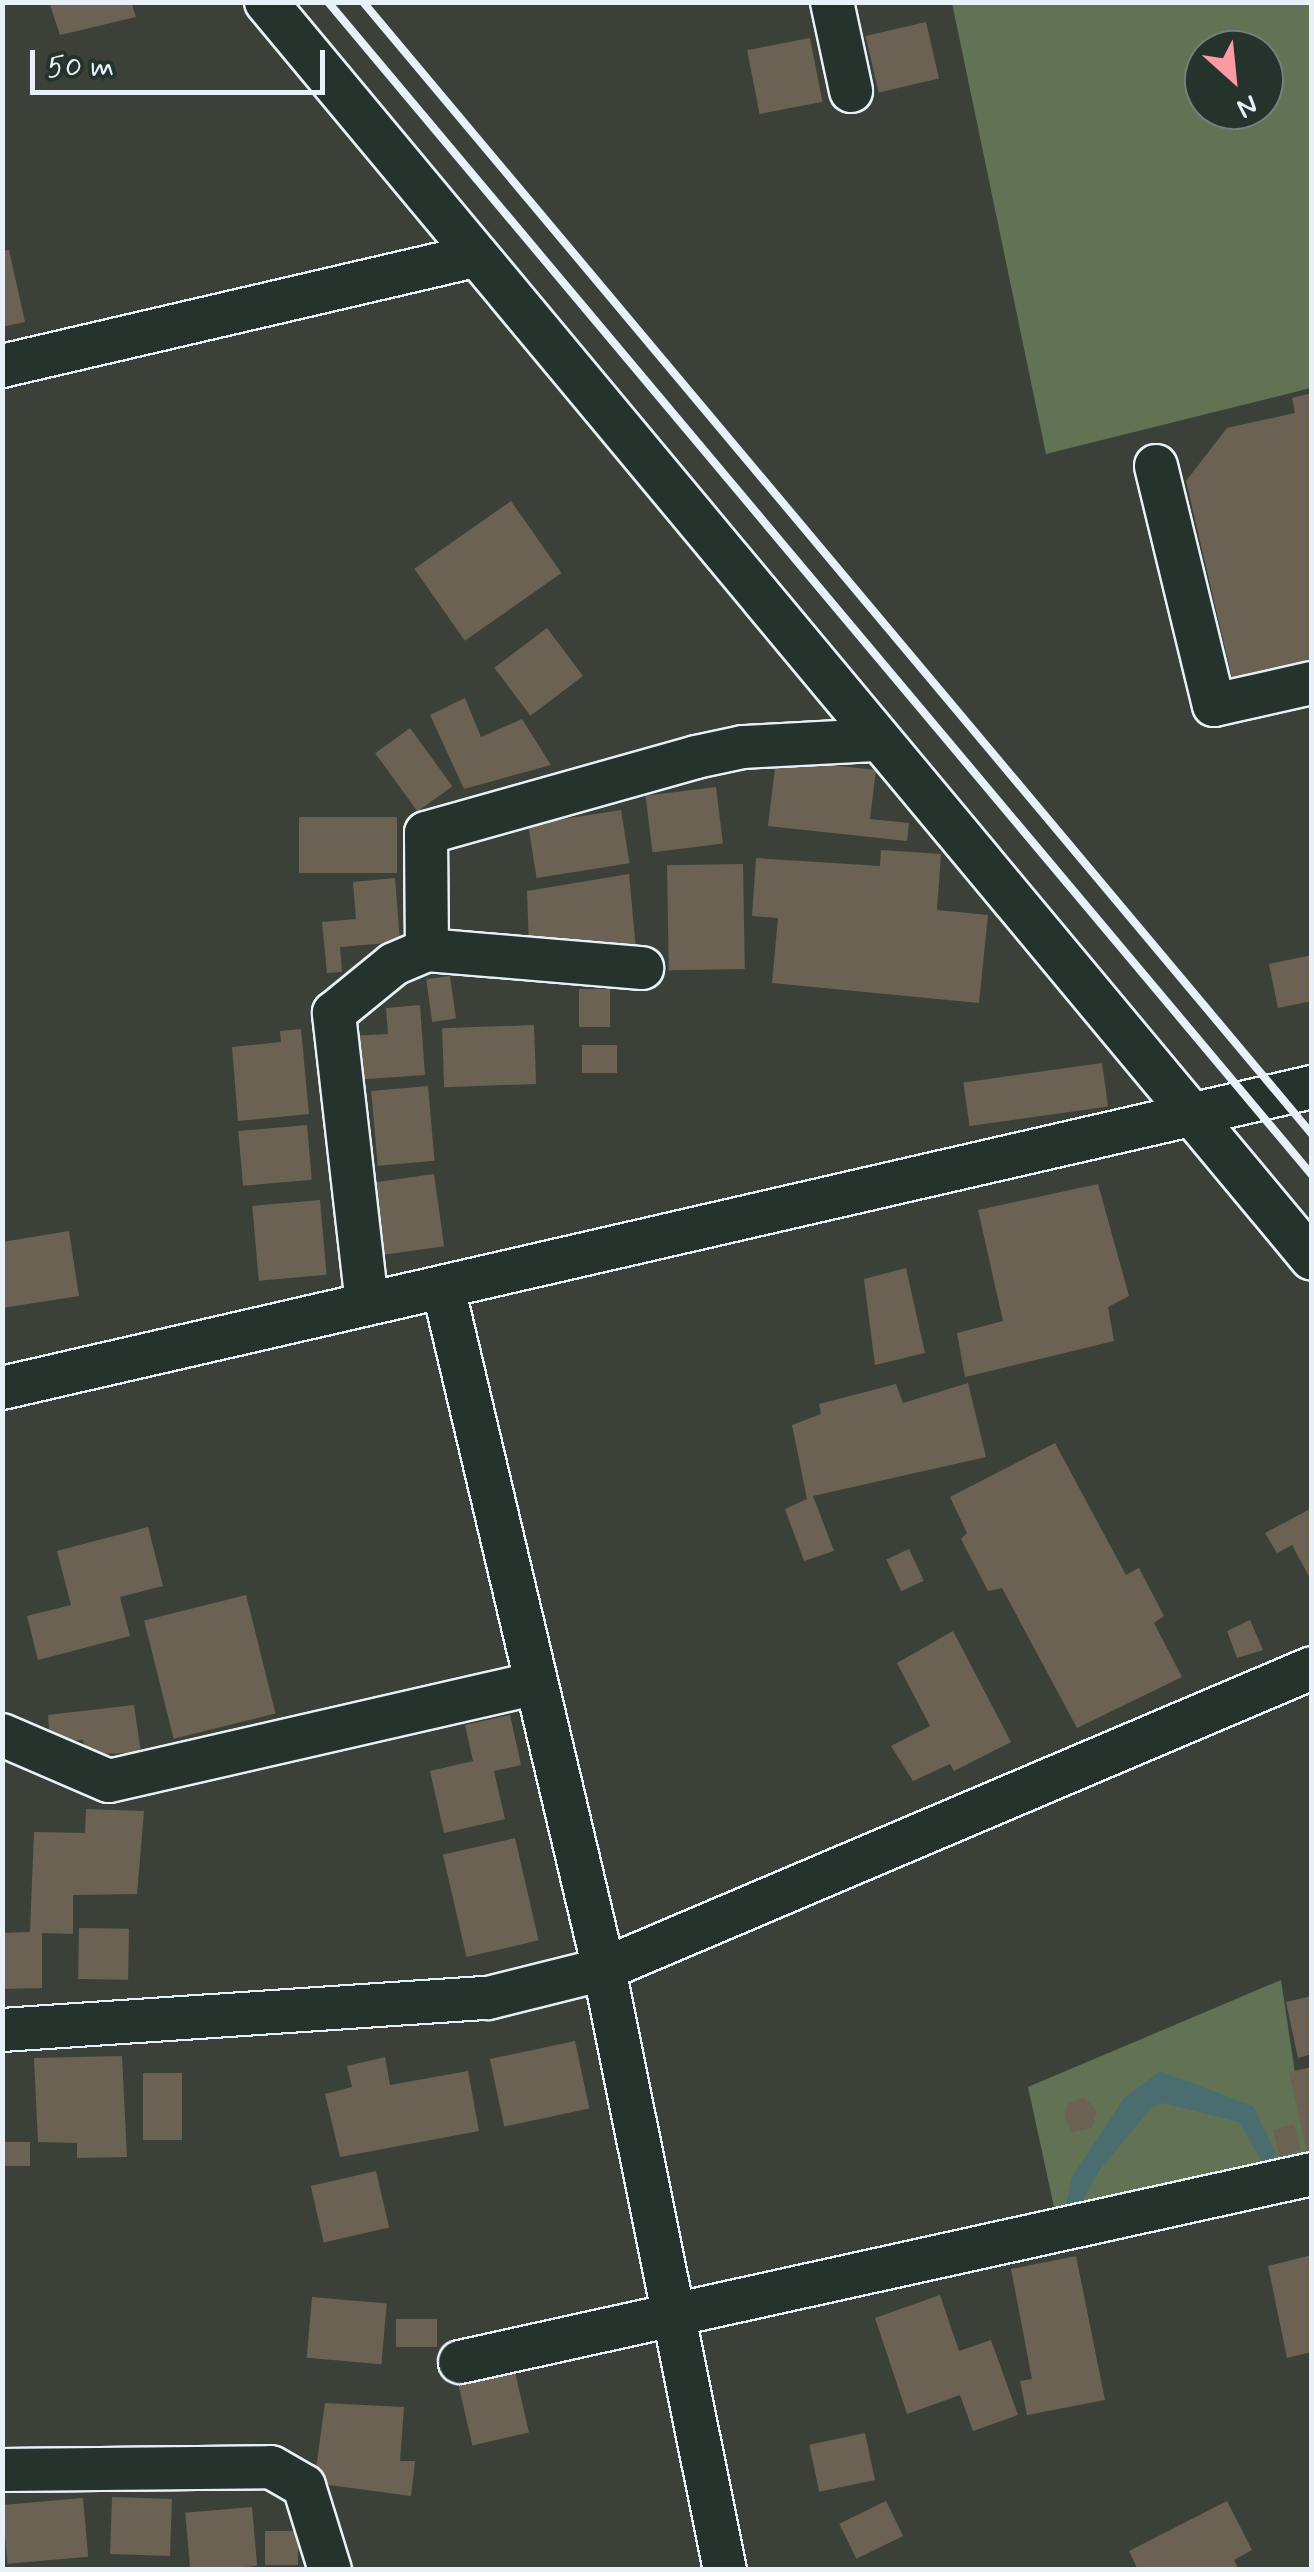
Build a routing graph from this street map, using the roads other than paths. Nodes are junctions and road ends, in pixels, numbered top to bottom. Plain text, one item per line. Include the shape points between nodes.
1 (266, 2) edge
2 (832, 2) edge
3 (851, 91) dead end
4 (473, 256) junction
5 (2, 366) edge
6 (1156, 466) dead end
7 (1312, 683) edge
8 (878, 740) junction
9 (427, 950) junction
10 (642, 968) dead end
11 (1312, 1086) edge
12 (1192, 1116) junction
13 (1312, 1259) edge
14 (443, 1287) junction
15 (367, 1304) junction
16 (2, 1388) edge
17 (1312, 1668) edge
18 (536, 1683) junction
19 (2, 1735) edge
20 (604, 1968) junction
21 (2, 2030) edge
22 (1312, 2174) edge
23 (668, 2314) junction
24 (460, 2362) dead end
25 (2, 2470) edge
26 (330, 2570) edge
27 (724, 2570) edge

1 - 4 street
2 - 3 street
4 - 5 street
4 - 8 street
6 - 7 street via 1214,705
8 - 9 street via 712,754 426,833
8 - 12 street
9 - 10 street
9 - 15 street via 394,964 334,1012
11 - 12 street
12 - 13 street
12 - 14 street
14 - 15 street
14 - 18 street
15 - 16 street
17 - 20 street
18 - 19 street via 109,1781
18 - 20 street
20 - 21 street via 488,1998
20 - 23 street
22 - 23 street
23 - 24 street
23 - 27 street
25 - 26 street via 271,2466 304,2486

